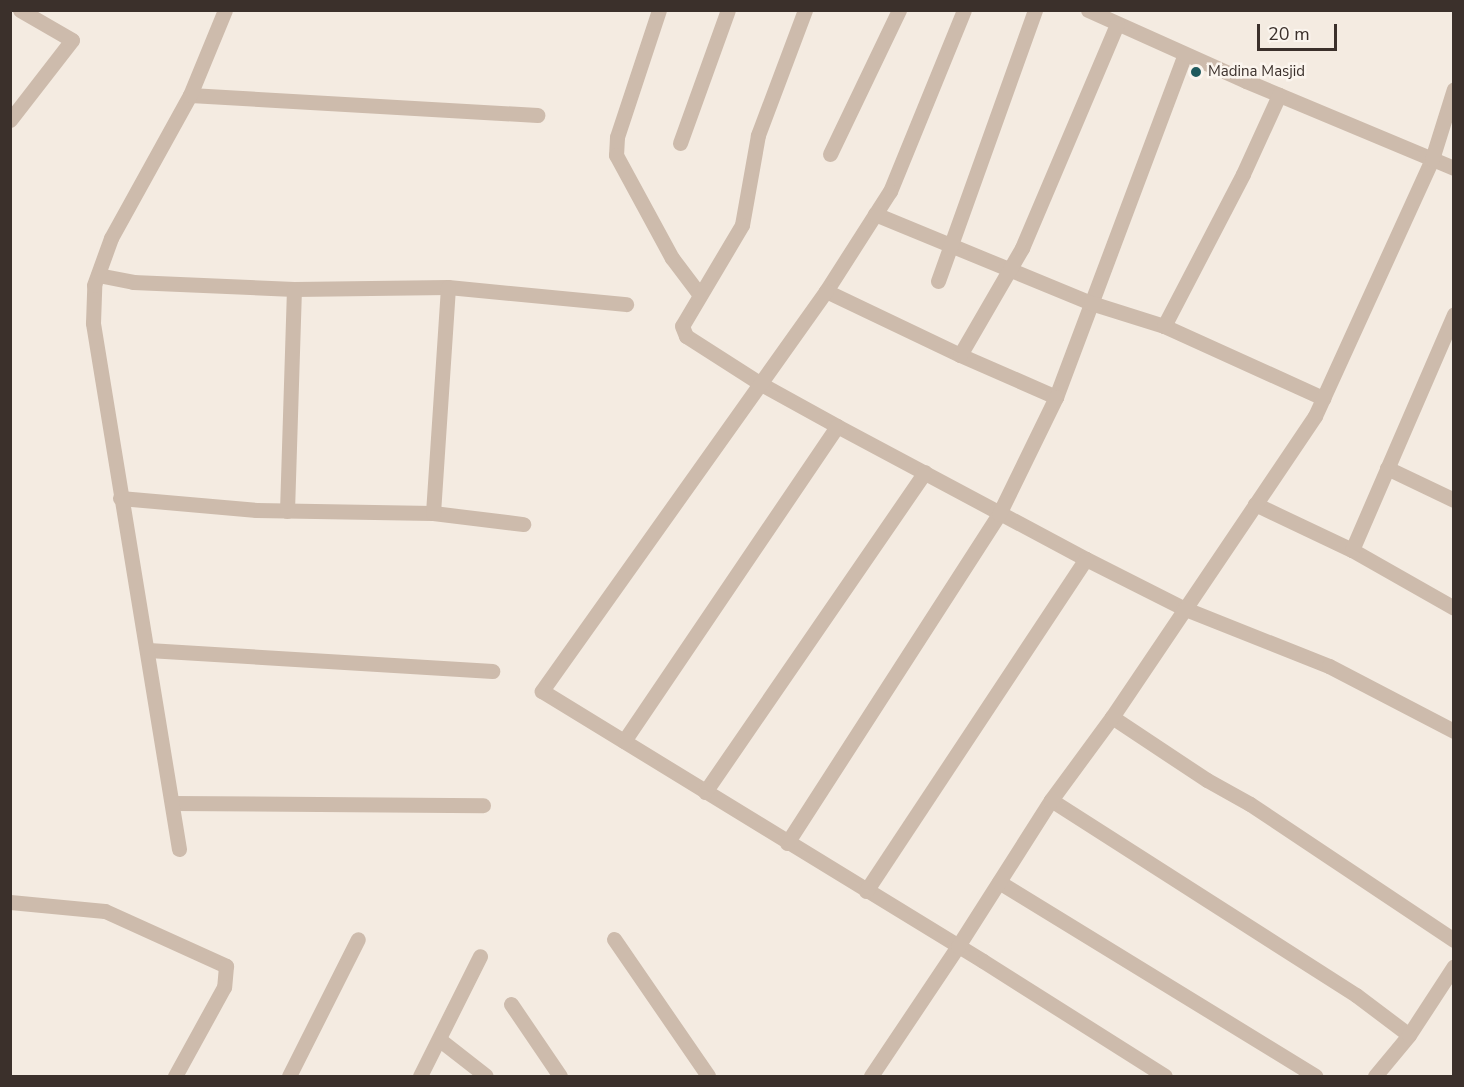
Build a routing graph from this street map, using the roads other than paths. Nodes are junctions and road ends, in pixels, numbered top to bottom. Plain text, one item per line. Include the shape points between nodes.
1 (20, 10) edge
2 (225, 10) edge
3 (658, 10) edge
4 (728, 10) edge
5 (805, 10) edge
6 (899, 10) edge
7 (964, 10) edge
8 (1035, 10) edge
9 (1088, 10) edge
10 (1117, 24) junction
11 (1185, 54) junction
12 (1454, 89) edge
13 (190, 95) junction
14 (1279, 95) junction
15 (537, 115) dead end
16 (10, 120) edge
17 (680, 143) dead end
18 (830, 154) dead end
19 (1432, 159) junction
20 (1454, 168) edge
21 (875, 214) junction
22 (951, 244) junction
23 (1009, 270) junction
24 (98, 275) junction
25 (938, 281) dead end
26 (448, 287) junction
27 (294, 289) junction
28 (826, 291) junction
29 (700, 295) junction
30 (1091, 303) junction
31 (626, 304) dead end
32 (1454, 314) edge
33 (1164, 326) junction
34 (960, 355) junction
35 (761, 384) junction
36 (1056, 397) junction
37 (1323, 398) junction
38 (837, 426) junction
39 (1387, 468) junction
40 (925, 472) junction
41 (120, 498) junction
42 (1454, 500) edge
43 (1255, 504) junction
44 (287, 511) junction
45 (434, 513) junction
46 (999, 514) junction
47 (523, 524) dead end
48 (1352, 550) junction
49 (1086, 559) junction
50 (1183, 608) junction
51 (1454, 608) edge
52 (148, 650) junction
53 (492, 671) dead end
54 (1112, 717) junction
55 (1454, 731) edge
56 (624, 741) junction
57 (705, 792) junction
58 (1051, 800) junction
59 (172, 803) junction
60 (483, 804) dead end
61 (787, 843) junction
62 (179, 849) dead end
63 (999, 882) junction
64 (866, 891) junction
65 (10, 902) edge
66 (358, 939) dead end
67 (614, 939) dead end
68 (1454, 940) edge
69 (958, 946) junction
70 (480, 956) dead end
71 (1454, 966) edge
72 (511, 1004) dead end
73 (1409, 1035) junction
74 (440, 1040) junction
75 (175, 1077) edge
76 (289, 1077) edge
77 (420, 1077) edge
78 (486, 1077) edge
79 (560, 1077) edge
80 (708, 1077) edge
81 (871, 1077) edge
82 (1165, 1077) edge
83 (1315, 1077) edge
84 (1375, 1077) edge

1 - 16 street via 72,40
2 - 13 street
3 - 29 street via 617,137 616,155 672,258
4 - 17 street
5 - 29 street via 758,135 742,225
6 - 18 street
7 - 21 street via 890,190
8 - 22 street
9 - 10 street
10 - 11 street
10 - 23 street via 1022,248
11 - 14 street
11 - 30 street
12 - 19 street
13 - 15 street
13 - 24 street via 111,238
14 - 19 street
14 - 33 street
19 - 20 street
19 - 37 street
21 - 22 street
21 - 28 street
22 - 23 street
22 - 25 street
23 - 30 street
23 - 34 street
24 - 27 street via 133,282
24 - 41 street via 93,323
26 - 27 street
26 - 31 street
26 - 45 street
27 - 44 street
28 - 34 street
28 - 35 street
29 - 35 street via 682,331
30 - 33 street
30 - 36 street
32 - 39 street
33 - 37 street
34 - 36 street
35 - 38 street
35 - 56 street via 542,691
36 - 46 street
37 - 43 street
38 - 40 street
38 - 56 street
39 - 42 street
39 - 48 street
40 - 46 street
40 - 57 street
41 - 44 street
41 - 52 street
43 - 48 street
43 - 50 street
44 - 45 street
45 - 47 street
46 - 49 street
46 - 61 street
48 - 51 street
49 - 50 street
49 - 64 street
50 - 54 street
50 - 55 street via 1329,666
52 - 53 street
52 - 59 street
54 - 58 street
54 - 68 street
56 - 57 street
57 - 61 street
58 - 63 street
58 - 73 street via 1356,994
59 - 60 street
59 - 62 street
61 - 64 street
63 - 69 street
63 - 83 street
64 - 69 street
65 - 75 street via 105,911 226,966 224,987
66 - 76 street
67 - 80 street
69 - 81 street
69 - 82 street
70 - 74 street
71 - 73 street
72 - 79 street
73 - 84 street
74 - 77 street
74 - 78 street

